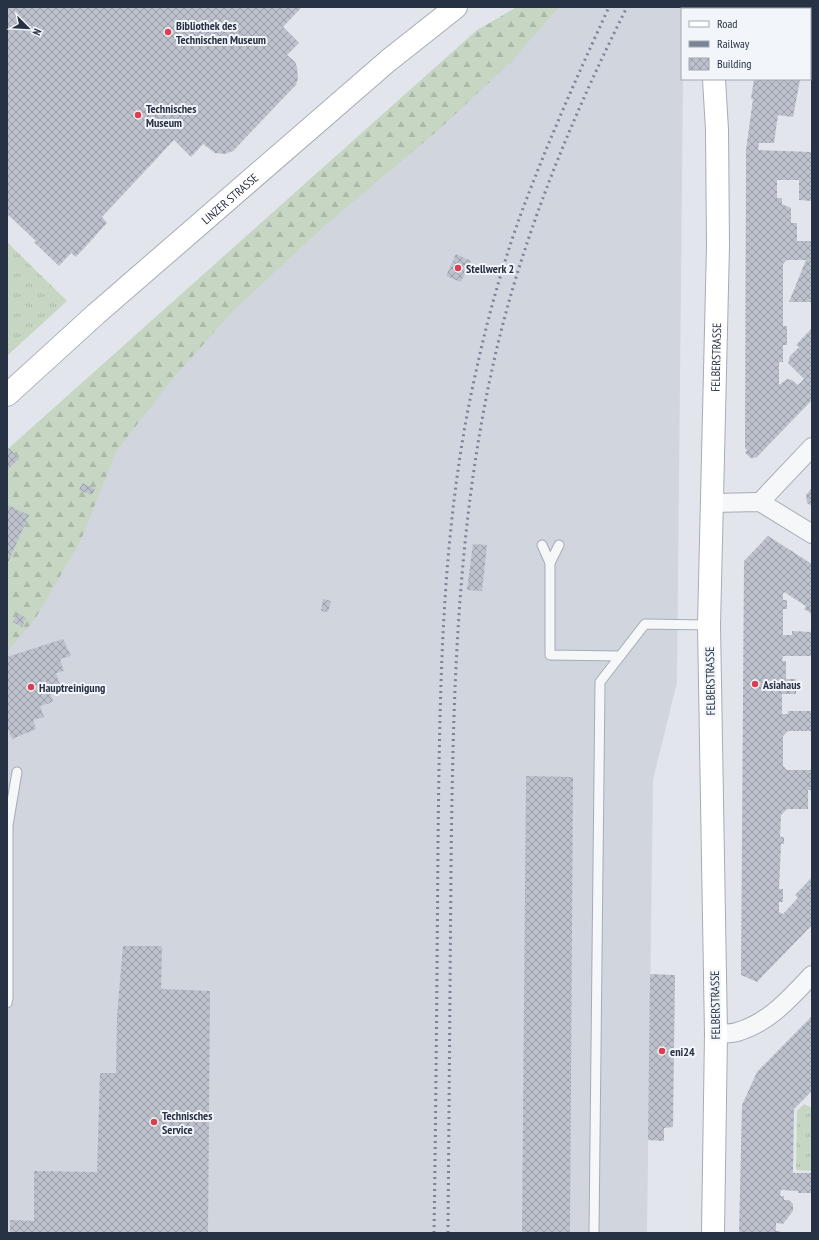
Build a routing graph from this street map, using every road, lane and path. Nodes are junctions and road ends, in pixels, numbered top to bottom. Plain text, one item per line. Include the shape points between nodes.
1 (456, 7) edge
2 (714, 80) edge
3 (728, 80) edge
4 (717, 130) junction
5 (7, 395) edge
6 (812, 447) edge
7 (760, 502) junction
8 (712, 503) junction
9 (812, 534) edge
10 (542, 545) dead end
11 (559, 545) dead end
12 (550, 563) junction
13 (710, 625) junction
14 (620, 656) junction
15 (17, 772) dead end
16 (812, 975) edge
17 (7, 1003) edge
18 (716, 1034) junction
19 (594, 1233) edge
20 (713, 1233) edge

1 - 5 main road, LINZER STRASSE via 383,65
2 - 4 main road, FELBERSTRASSE
3 - 4 main road, FELBERSTRASSE
4 - 8 main road, FELBERSTRASSE via 718,245
6 - 7 street
7 - 8 street
7 - 9 street
8 - 13 main road, FELBERSTRASSE
10 - 12 lane
11 - 12 lane
12 - 14 lane via 550,655
13 - 14 lane via 645,624
13 - 18 main road, FELBERSTRASSE
14 - 19 lane via 600,682
15 - 17 lane via 8,825
16 - 18 street via 782,1007 760,1022 737,1032
18 - 20 main road, FELBERSTRASSE

